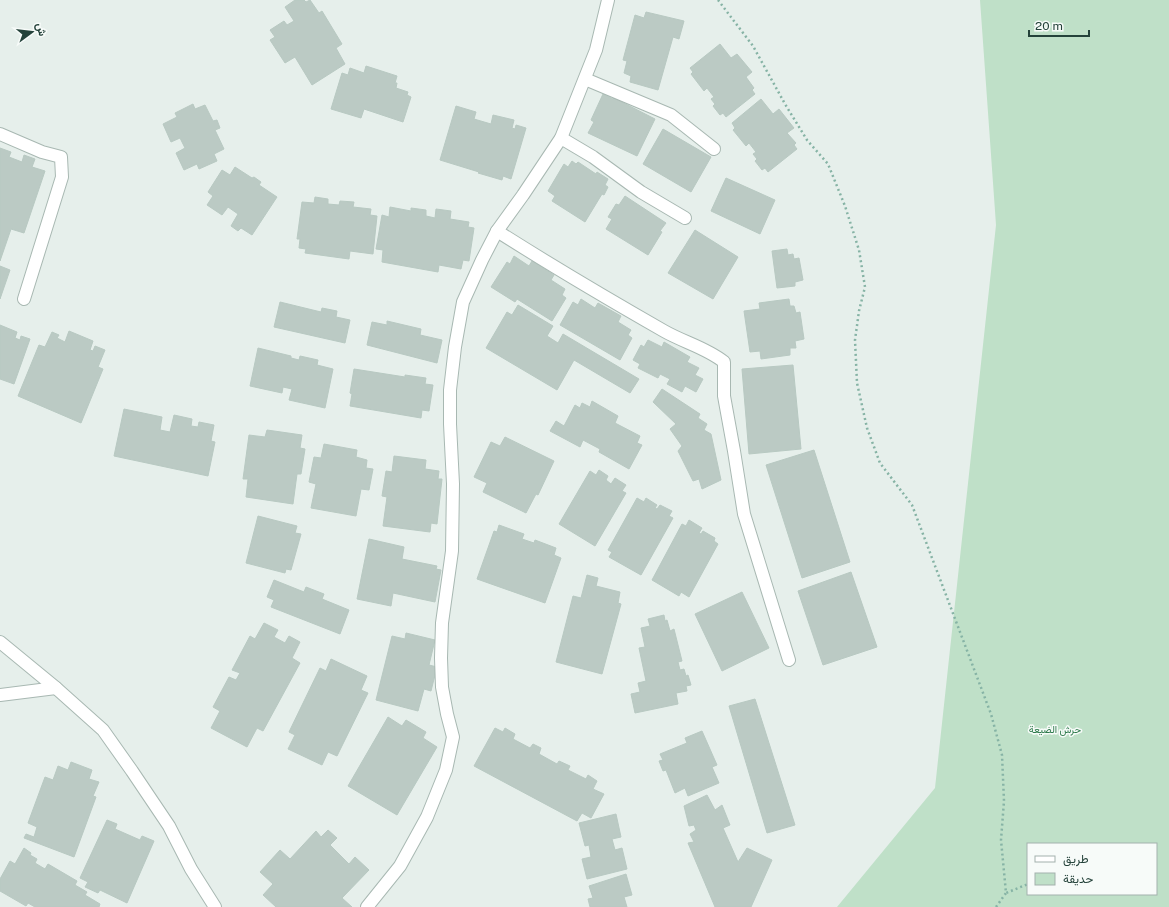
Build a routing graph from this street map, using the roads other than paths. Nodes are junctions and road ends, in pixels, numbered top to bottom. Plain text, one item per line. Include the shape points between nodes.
1 (608, 0) edge
2 (585, 79) junction
3 (0, 134) edge
4 (561, 138) junction
5 (714, 149) dead end
6 (685, 218) dead end
7 (497, 231) junction
8 (24, 299) dead end
9 (0, 642) edge
10 (789, 660) dead end
11 (56, 688) junction
12 (0, 694) edge
13 (215, 907) edge
14 (367, 907) edge

1 - 2 street via 596,50
2 - 4 street
2 - 5 street via 671,115
3 - 8 street via 42,152 61,157 62,177
4 - 6 street via 593,156 641,192
4 - 7 street
7 - 10 street via 538,258 666,332 716,355 724,362 724,396 744,514
7 - 14 street via 463,302 450,390 452,551 442,622 441,658 442,687 453,737 446,770 426,817 400,866
9 - 11 street
11 - 12 street
11 - 13 street via 103,730 169,826 191,869

